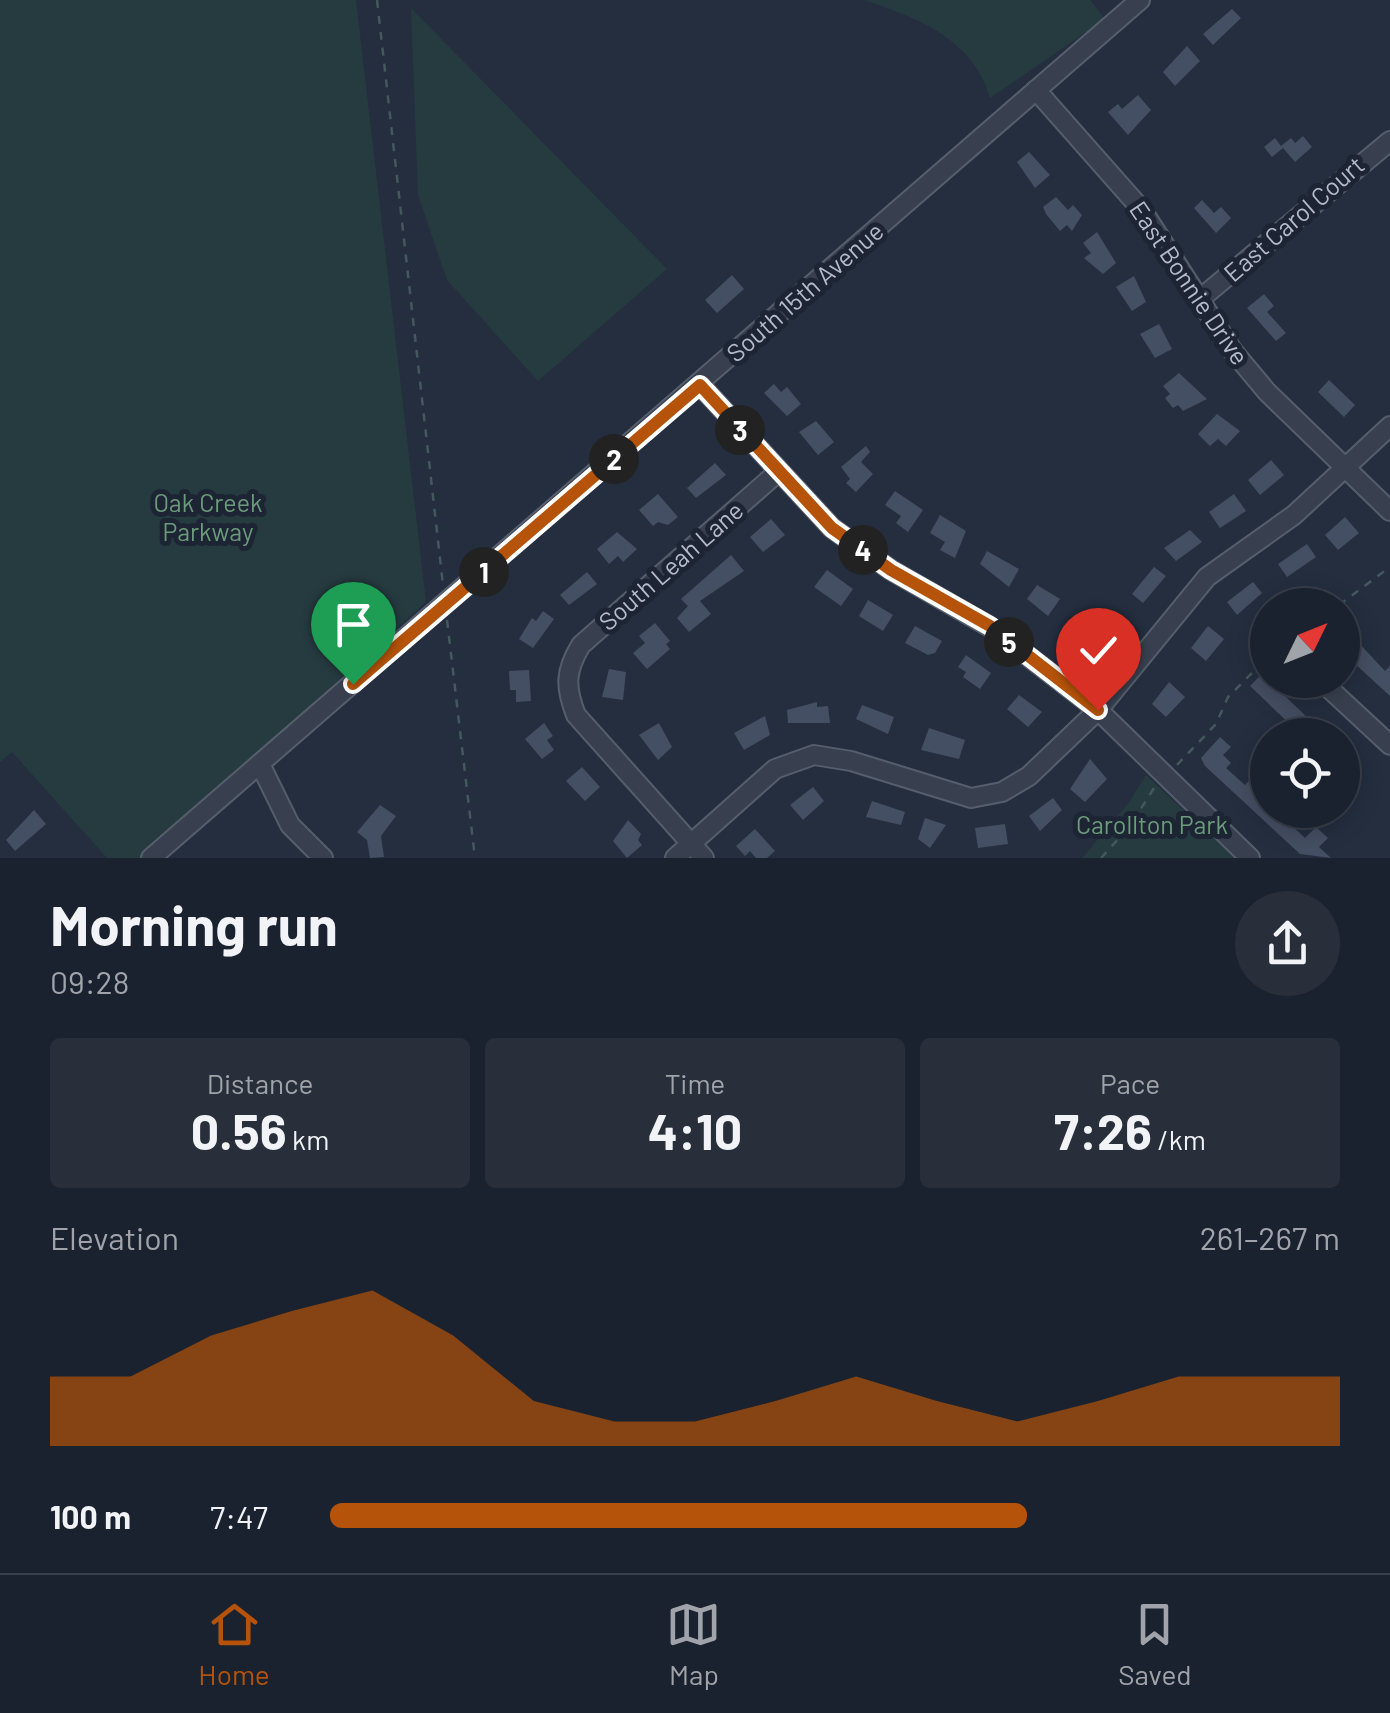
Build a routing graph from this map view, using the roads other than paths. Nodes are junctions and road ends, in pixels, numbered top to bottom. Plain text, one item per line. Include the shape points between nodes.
1 (1140, 0) edge
2 (1036, 90) junction
3 (1390, 141) edge
4 (1200, 299) junction
5 (700, 385) junction
6 (1390, 426) edge
7 (1344, 468) junction
8 (778, 472) junction
9 (1390, 511) edge
10 (1339, 698) edge
11 (1098, 710) junction
12 (1390, 745) edge
13 (260, 764) junction
14 (690, 843) junction
15 (152, 858) edge
16 (324, 858) edge
17 (675, 858) edge
18 (704, 858) edge
19 (1248, 858) edge

1 - 2 street, South 15th Avenue
2 - 4 street, East Bonnie Drive via 1142,210
2 - 5 street, South 15th Avenue
3 - 4 street, East Carol Court
4 - 7 street, East Bonnie Drive via 1267,392
5 - 8 street
5 - 13 street, South 15th Avenue
6 - 7 street
7 - 9 street, East Bonnie Drive
7 - 11 street via 1208,577
8 - 11 street via 832,528 990,626
8 - 14 street, South Leah Lane via 581,645 568,664 566,690 576,715
10 - 12 street
11 - 14 street via 1029,776 1002,792 971,798 814,755 775,769
11 - 19 street
13 - 15 street, South 15th Avenue
13 - 16 street via 290,826
14 - 17 street
14 - 18 street

